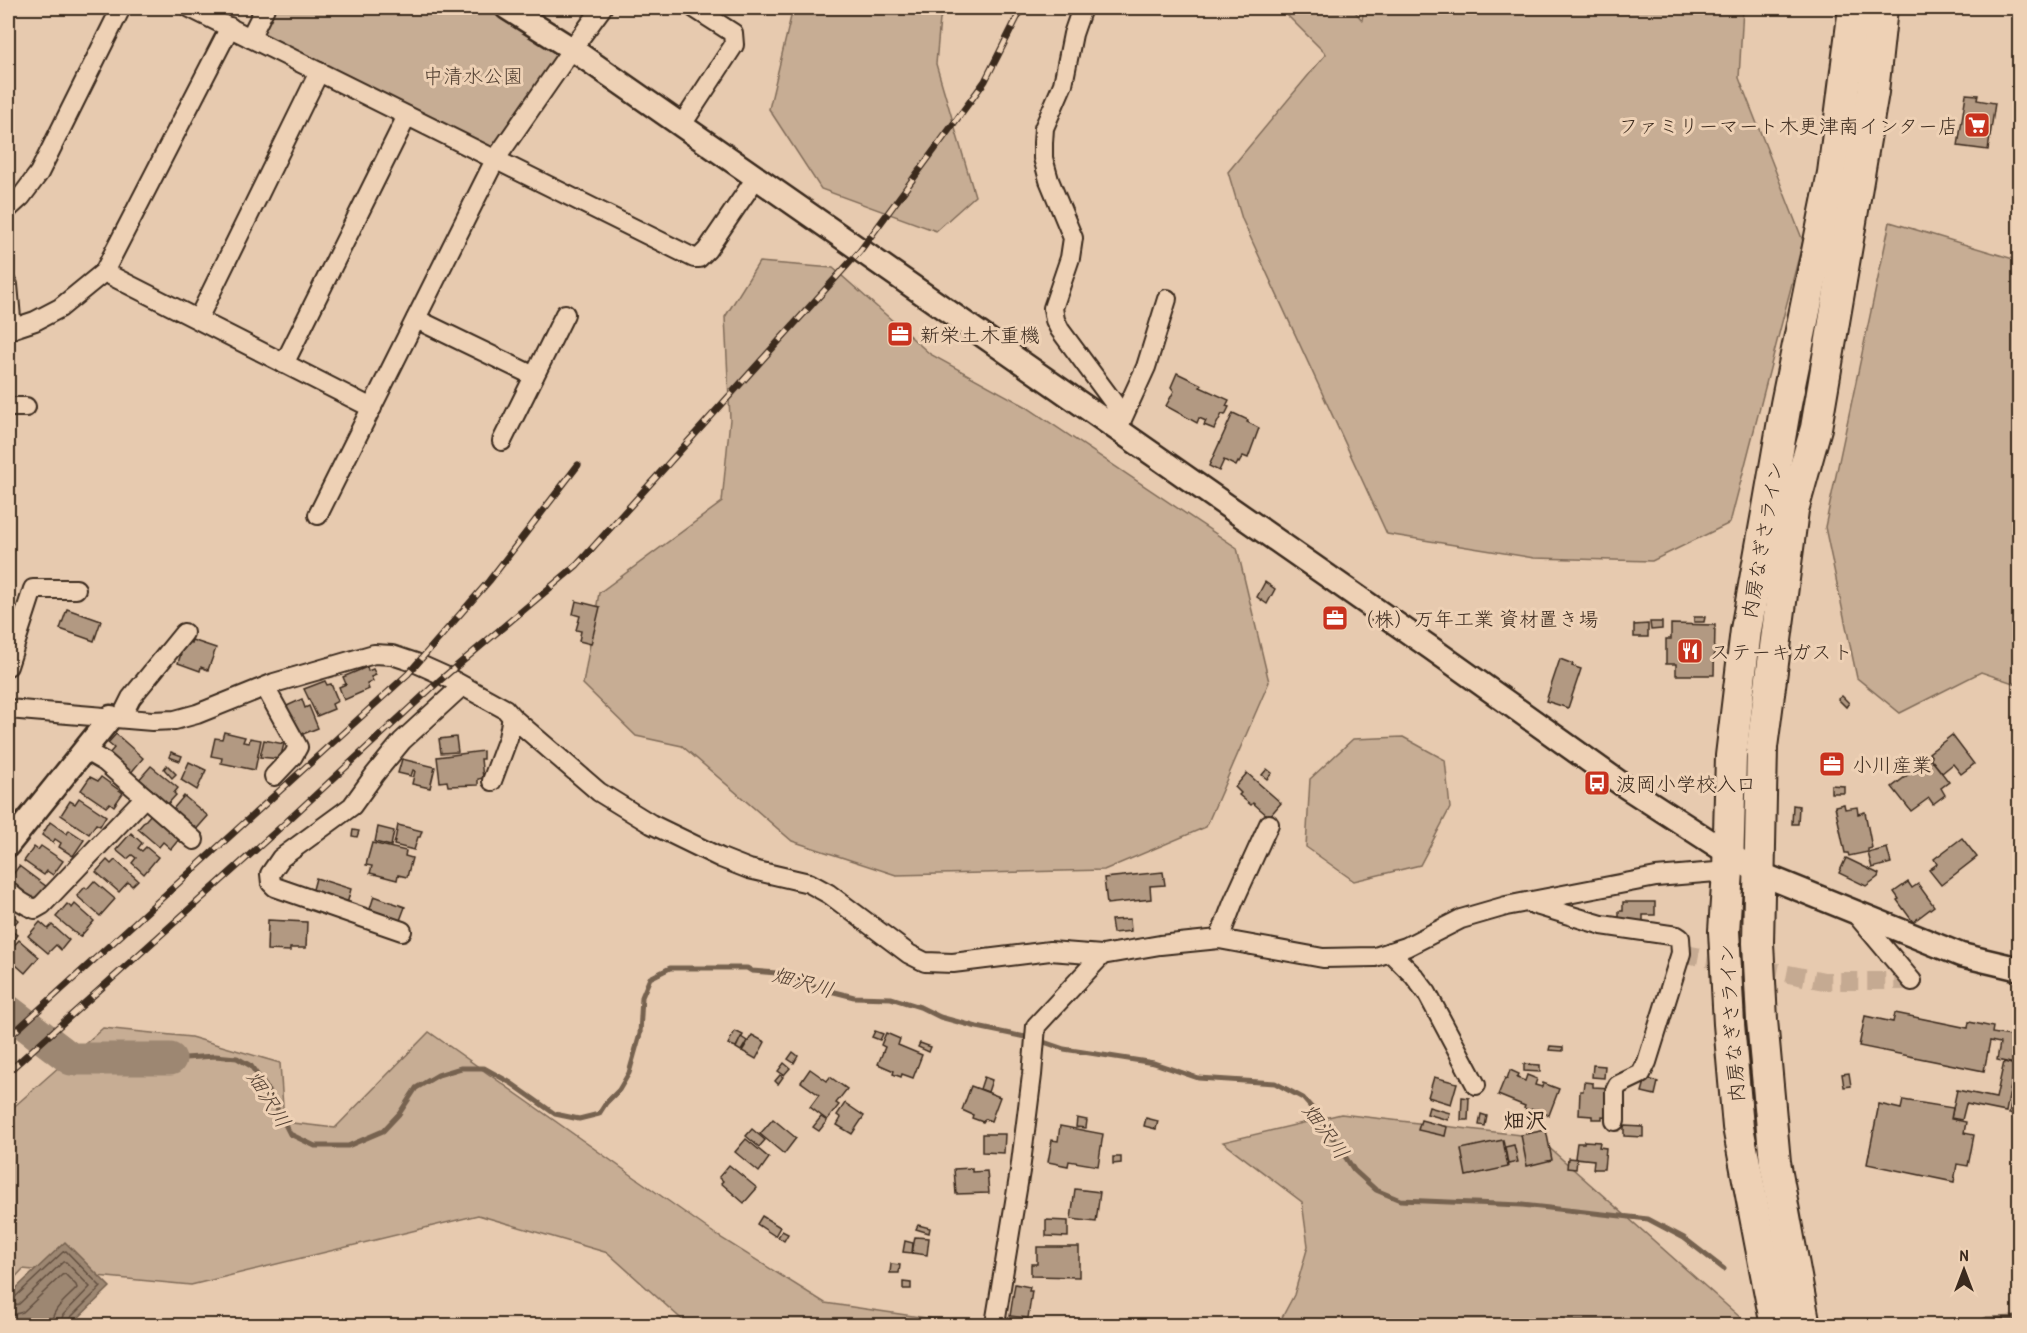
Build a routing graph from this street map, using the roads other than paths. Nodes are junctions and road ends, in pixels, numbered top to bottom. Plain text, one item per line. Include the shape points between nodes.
1 (122, 8) edge
2 (190, 8) edge
3 (265, 8) edge
4 (507, 8) edge
5 (602, 8) edge
6 (694, 8) edge
7 (1082, 8) edge
8 (1854, 8) edge
9 (1882, 8) edge
10 (230, 27) junction
11 (250, 38) junction
12 (572, 49) junction
13 (319, 72) junction
14 (407, 116) junction
15 (681, 126) junction
16 (495, 160) junction
17 (756, 178) junction
18 (8, 209) edge
19 (104, 272) junction
20 (8, 285) edge
21 (1167, 299) dead end
22 (564, 314) dead end
23 (198, 318) junction
24 (416, 318) junction
25 (10, 329) edge
26 (284, 364) junction
27 (534, 376) junction
28 (8, 407) edge
29 (26, 407) dead end
30 (372, 408) junction
31 (1114, 428) junction
32 (502, 441) dead end
33 (318, 515) dead end
34 (76, 589) dead end
35 (184, 633) dead end
36 (12, 636) edge
37 (8, 666) edge
38 (462, 686) junction
39 (265, 687) junction
40 (8, 709) edge
41 (512, 717) junction
42 (116, 718) junction
43 (84, 750) junction
44 (274, 776) dead end
45 (492, 781) dead end
46 (146, 797) junction
47 (1269, 824) dead end
48 (12, 833) edge
49 (194, 840) dead end
50 (1728, 862) junction
51 (1759, 873) junction
52 (8, 891) edge
53 (1524, 902) junction
54 (1854, 912) junction
55 (402, 932) dead end
56 (1219, 939) junction
57 (1390, 952) junction
58 (1102, 955) junction
59 (2019, 969) edge
60 (1911, 981) dead end
61 (1476, 1085) dead end
62 (1615, 1121) dead end
63 (996, 1318) dead end
64 (1776, 1326) edge
65 (1805, 1326) edge

1 - 18 street via 39,173
2 - 10 street
3 - 11 street
4 - 12 street
5 - 12 street
6 - 15 street via 733,33 734,45
7 - 31 street via 1063,84 1043,135 1043,158 1049,180 1073,238 1053,308 1060,330 1114,403
8 - 50 highway, 内房なぎさライン via 1833,173 1746,630 1731,756
9 - 51 highway, 内房なぎさライン via 1872,103 1816,428 1791,521 1762,747
10 - 11 street
10 - 19 street
11 - 13 street
12 - 15 street
12 - 16 street
13 - 14 street
13 - 23 street
14 - 16 street
14 - 26 street
15 - 17 street
16 - 17 street via 694,258 707,250
16 - 24 street
17 - 31 street
19 - 23 street
19 - 25 street via 60,308
20 - 25 street
21 - 31 street via 1146,367
22 - 27 street
23 - 26 street
24 - 27 street
24 - 30 street
26 - 30 street
27 - 32 street
28 - 29 street
30 - 33 street
31 - 50 street via 1431,648
34 - 36 street via 33,589
35 - 42 street
36 - 37 street
38 - 39 street via 416,663 374,654
38 - 41 street via 505,709
38 - 55 street via 402,741 352,806 281,858 270,874 275,888
39 - 42 street via 175,720
39 - 44 street via 298,747
40 - 42 street
41 - 45 street
41 - 58 street via 599,792 651,824 749,869 809,883 925,962 953,963 1050,951
42 - 43 street
43 - 46 street via 105,762
43 - 48 street
46 - 49 street
46 - 52 street via 42,905 29,907
47 - 56 street
50 - 51 street
50 - 53 street
50 - 64 highway, 内房なぎさライン via 1724,931 1738,1127
51 - 54 street
51 - 65 highway, 内房なぎさライン via 1762,1020 1775,1162
53 - 57 street via 1461,919
53 - 62 street via 1602,925 1680,938 1681,953 1647,1062 1641,1074 1618,1085
54 - 59 street via 1961,955
54 - 60 street
56 - 57 street via 1323,958 1375,957
56 - 58 street
57 - 61 street via 1427,993
58 - 63 street via 1036,1026 1020,1171

